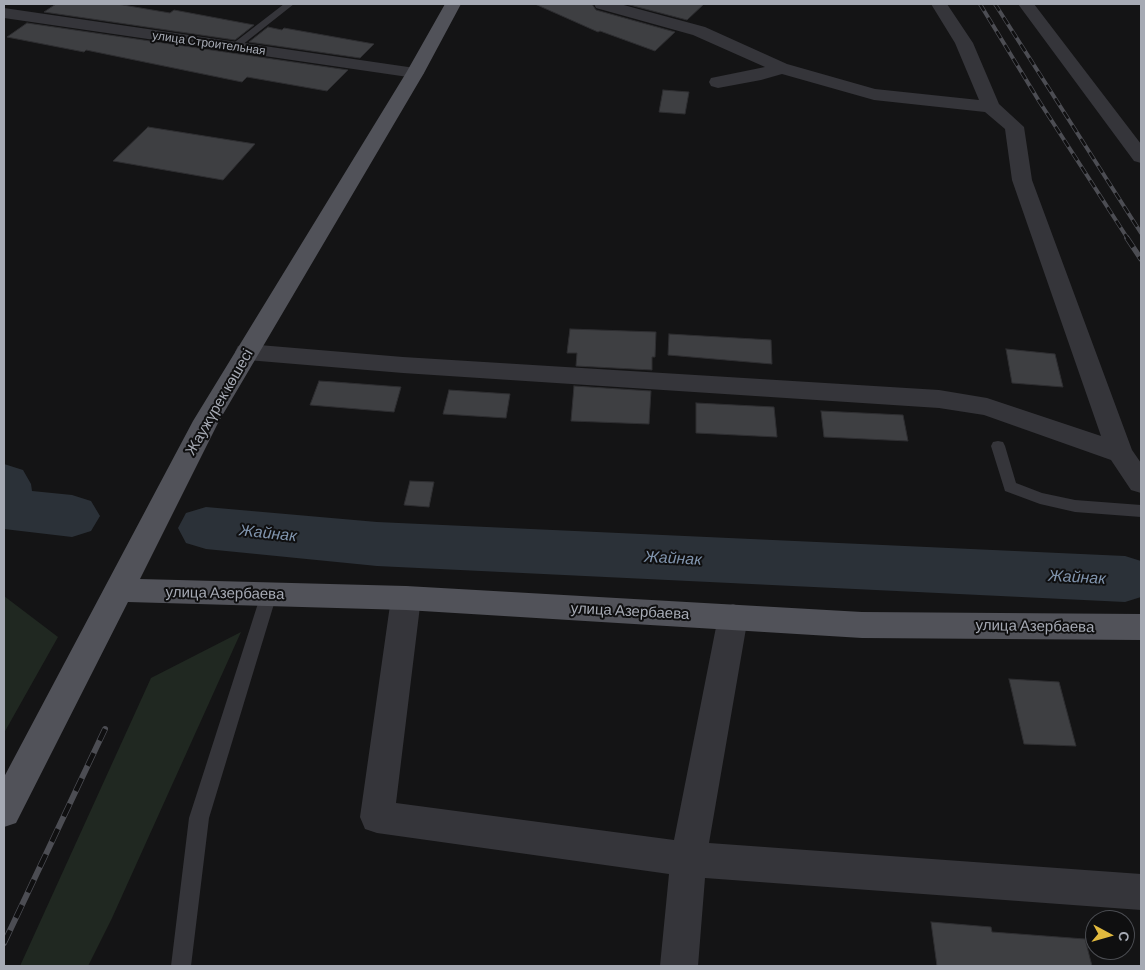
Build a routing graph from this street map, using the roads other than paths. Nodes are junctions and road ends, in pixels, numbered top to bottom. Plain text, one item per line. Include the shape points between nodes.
1 (289, 4) edge
2 (452, 4) edge
3 (602, 4) edge
4 (939, 4) edge
5 (1026, 4) edge
6 (632, 8) edge
7 (4, 13) edge
8 (234, 47) junction
9 (781, 68) junction
10 (415, 73) junction
11 (718, 82) dead end
12 (990, 107) junction
13 (1141, 157) edge
14 (247, 352) junction
15 (998, 446) dead end
16 (1120, 454) junction
17 (1141, 483) edge
18 (1141, 511) edge
19 (119, 590) junction
20 (269, 594) junction
21 (406, 598) junction
22 (733, 617) junction
23 (1141, 627) edge
24 (4, 811) edge
25 (688, 859) junction
26 (1141, 892) edge
27 (181, 966) edge
28 (679, 966) edge

1 - 8 lane
2 - 10 main road, Жаужүрек көшесі
3 - 6 street
4 - 12 street via 964,43
5 - 13 street
6 - 9 street via 699,32
7 - 8 street, улица Строительная
8 - 10 street, улица Строительная
9 - 11 street
9 - 12 street via 874,94
10 - 14 main road, Жаужүрек көшесі
12 - 16 street via 1014,127 1022,180
14 - 16 street via 939,399 987,407
14 - 19 main road, Жаужүрек көшесі via 206,421
15 - 18 lane via 1010,487 1075,506
16 - 17 street
19 - 20 main road, улица Азербаева
19 - 24 main road, Жаужүрек көшесі
20 - 21 main road, улица Азербаева
20 - 27 lane via 199,818
21 - 22 main road, улица Азербаева
21 - 25 street via 377,817
22 - 23 main road, улица Азербаева via 862,625
22 - 25 street
25 - 26 street
25 - 28 street

